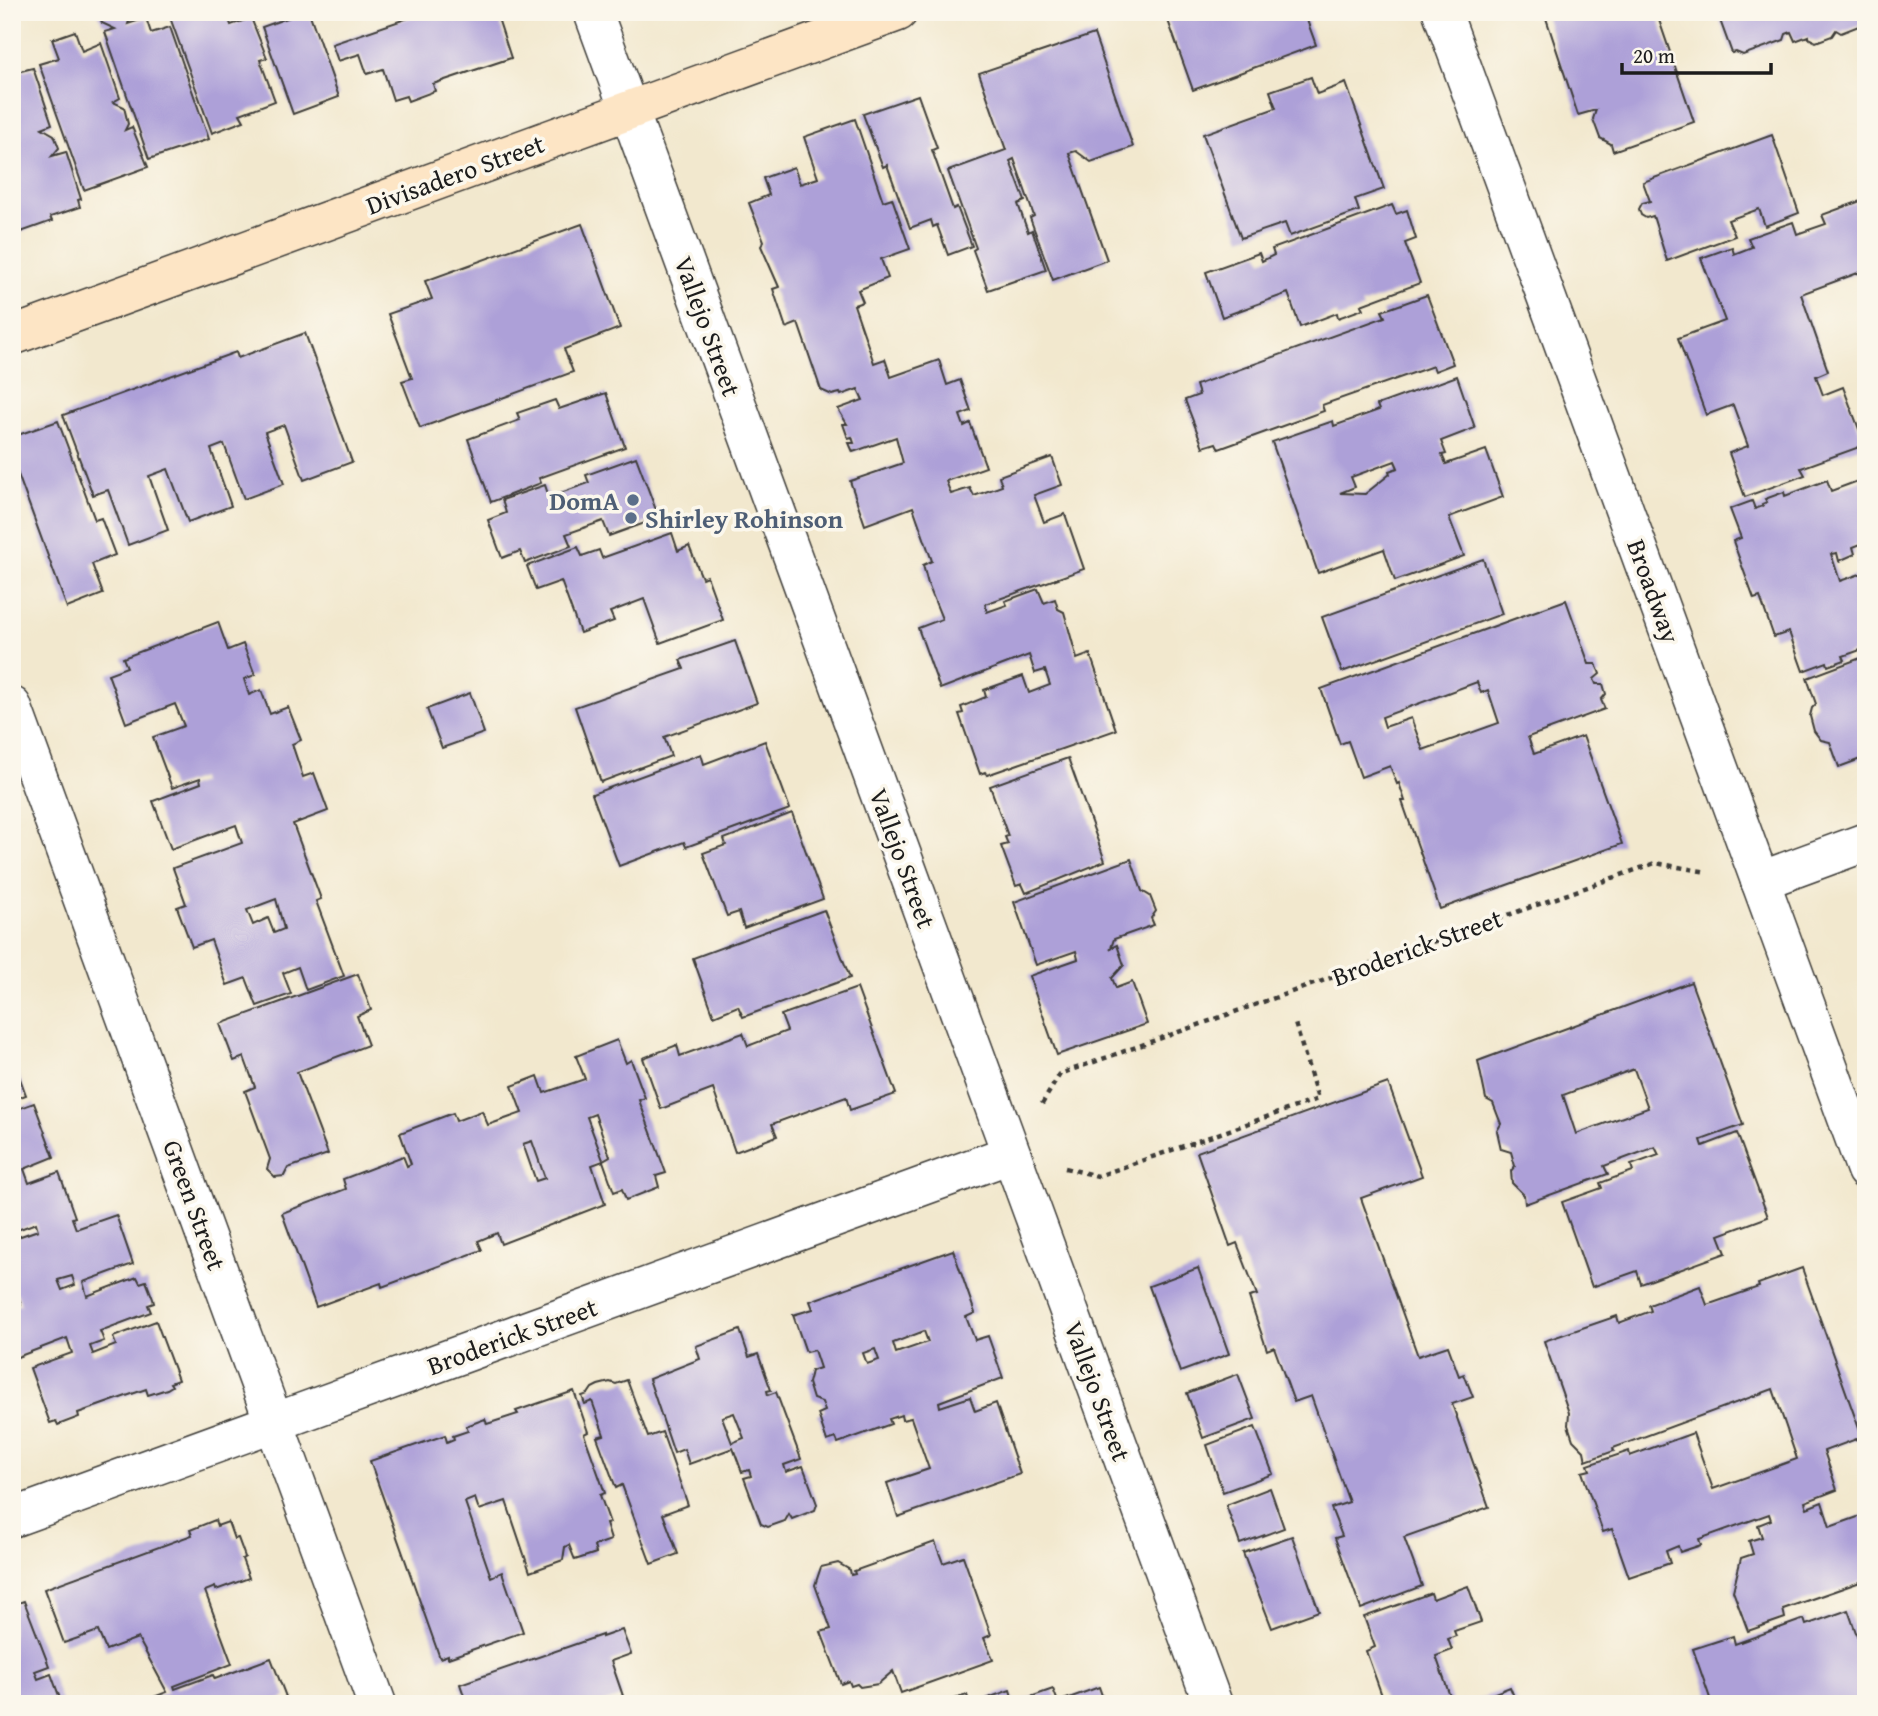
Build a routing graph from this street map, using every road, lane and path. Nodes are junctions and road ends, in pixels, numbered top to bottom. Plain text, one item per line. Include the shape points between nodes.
1 (593, 12) edge
2 (898, 12) edge
3 (1442, 12) edge
4 (629, 111) junction
5 (12, 336) edge
6 (12, 706) edge
7 (1866, 842) edge
8 (1760, 881) junction
9 (1294, 1020) dead end
10 (1011, 1154) junction
11 (1866, 1170) edge
12 (274, 1422) junction
13 (12, 1518) edge
14 (377, 1704) edge
15 (1213, 1704) edge

1 - 4 street, Vallejo Street
2 - 4 main road, Divisadero Street
3 - 8 street, Broadway
4 - 5 main road, Divisadero Street
4 - 10 street, Vallejo Street
6 - 12 street, Green Street
7 - 8 street
8 - 10 path, Broderick Street via 1655,863 1060,1074
8 - 11 street, Broadway
9 - 10 path via 1318,1098 1098,1176
10 - 12 street, Broderick Street
10 - 15 street, Vallejo Street
12 - 13 street, Broderick Street
12 - 14 street, Green Street

